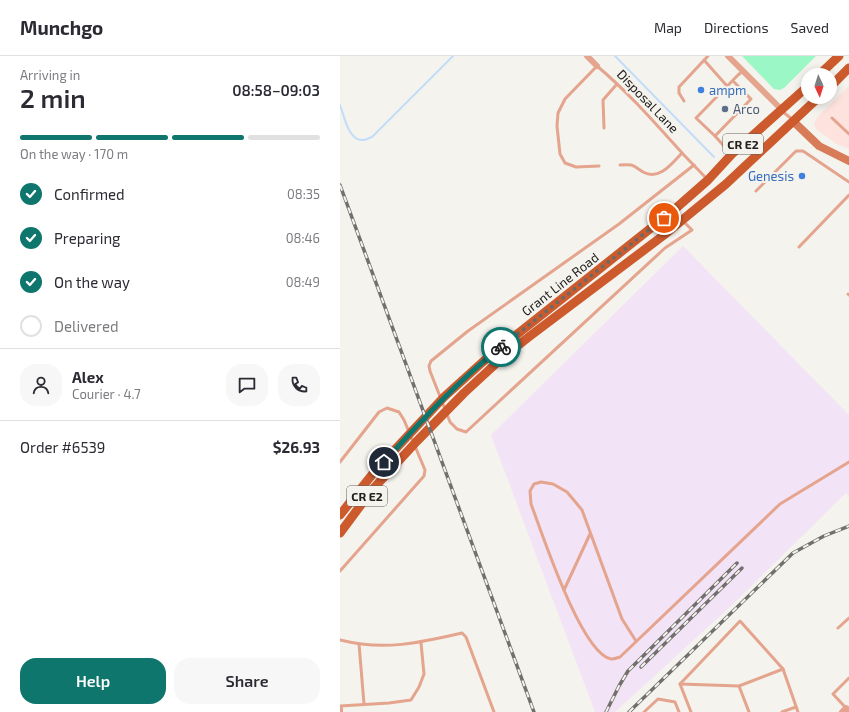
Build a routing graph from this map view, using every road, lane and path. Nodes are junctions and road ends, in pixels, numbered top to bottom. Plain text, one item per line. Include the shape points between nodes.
1 (587, 56) edge
2 (708, 56) edge
3 (728, 56) edge
4 (839, 56) edge
5 (704, 60) junction
6 (597, 66) junction
7 (827, 68) edge
8 (849, 68) edge
9 (743, 71) junction
10 (837, 80) edge
11 (732, 81) junction
12 (617, 84) junction
13 (727, 86) junction
14 (801, 93) edge
15 (684, 101) dead end
16 (812, 104) edge
17 (781, 109) junction
18 (695, 111) dead end
19 (699, 115) junction
20 (832, 118) dead end
21 (794, 122) junction
22 (604, 128) dead end
23 (849, 134) edge
24 (714, 136) junction
25 (682, 153) junction
26 (732, 154) junction
27 (849, 161) edge
28 (620, 164) dead end
29 (694, 165) junction
30 (599, 166) dead end
31 (708, 180) junction
32 (849, 182) edge
33 (756, 191) dead end
34 (849, 195) edge
35 (682, 220) junction
36 (798, 247) dead end
37 (340, 462) edge
38 (849, 462) edge
39 (340, 515) edge
40 (340, 533) edge
41 (590, 534) junction
42 (340, 571) edge
43 (564, 590) junction
44 (849, 618) edge
45 (838, 628) dead end
46 (340, 640) edge
47 (636, 641) junction
48 (421, 643) junction
49 (358, 644) junction
50 (783, 669) junction
51 (849, 678) edge
52 (680, 684) junction
53 (739, 686) junction
54 (364, 704) junction
55 (340, 706) edge
56 (796, 707) junction
57 (340, 709) edge
58 (846, 710) edge
59 (340, 712) edge
60 (494, 712) edge
61 (644, 712) edge
62 (679, 712) edge
63 (691, 712) edge
64 (749, 712) edge
65 (782, 712) edge
66 (798, 712) edge

1 - 6 street, Disposal Lane
2 - 5 lane
3 - 9 street
4 - 7 main road
5 - 13 lane
5 - 15 lane via 679,87 679,94
6 - 12 lane, Disposal Lane
6 - 30 lane via 565,99 558,113 557,126 560,154 565,164 576,168
8 - 10 main road
9 - 11 lane
9 - 17 street
11 - 13 lane
11 - 24 lane via 751,99
12 - 22 lane via 603,100
12 - 25 lane, Disposal Lane
13 - 19 lane
14 - 17 main road, Grant Line Road / CR E2
16 - 21 main road, Grant Line Road / CR E2
17 - 21 lane
17 - 26 main road, Grant Line Road / CR E2
18 - 19 lane
19 - 24 lane via 696,118
20 - 23 lane
21 - 27 main road via 819,146
21 - 35 main road, Grant Line Road / CR E2
24 - 26 lane
25 - 28 lane via 663,172 654,175 645,173 632,164
25 - 29 lane, Disposal Lane
26 - 31 main road, Grant Line Road / CR E2
29 - 31 lane, Disposal Lane
29 - 35 lane via 619,224 430,361 430,371 450,422 457,429 466,432 665,248 692,230
31 - 39 main road, Grant Line Road / CR E2 via 460,382 375,471
32 - 33 lane via 803,151 796,151
34 - 36 lane
35 - 40 main road, Grant Line Road / CR E2 via 502,358 464,393 372,490
37 - 42 lane via 379,412 387,408 399,412 404,420 425,470 424,476
38 - 47 lane via 780,504
41 - 43 lane
41 - 43 lane via 582,510 566,492 553,484 534,484 530,492 531,504
41 - 47 lane via 622,620
43 - 47 lane via 590,640 600,652 614,659 620,657
44 - 45 lane
46 - 49 lane
48 - 49 lane via 396,646
48 - 54 lane via 424,674 411,700
48 - 60 lane via 462,633 466,637
49 - 54 lane
50 - 52 lane via 740,621
50 - 53 lane
50 - 56 lane
51 - 58 lane via 833,694
52 - 53 lane
52 - 63 lane
53 - 64 lane
54 - 55 lane
56 - 65 lane
56 - 66 lane
57 - 59 street
61 - 62 lane via 658,699 675,702

